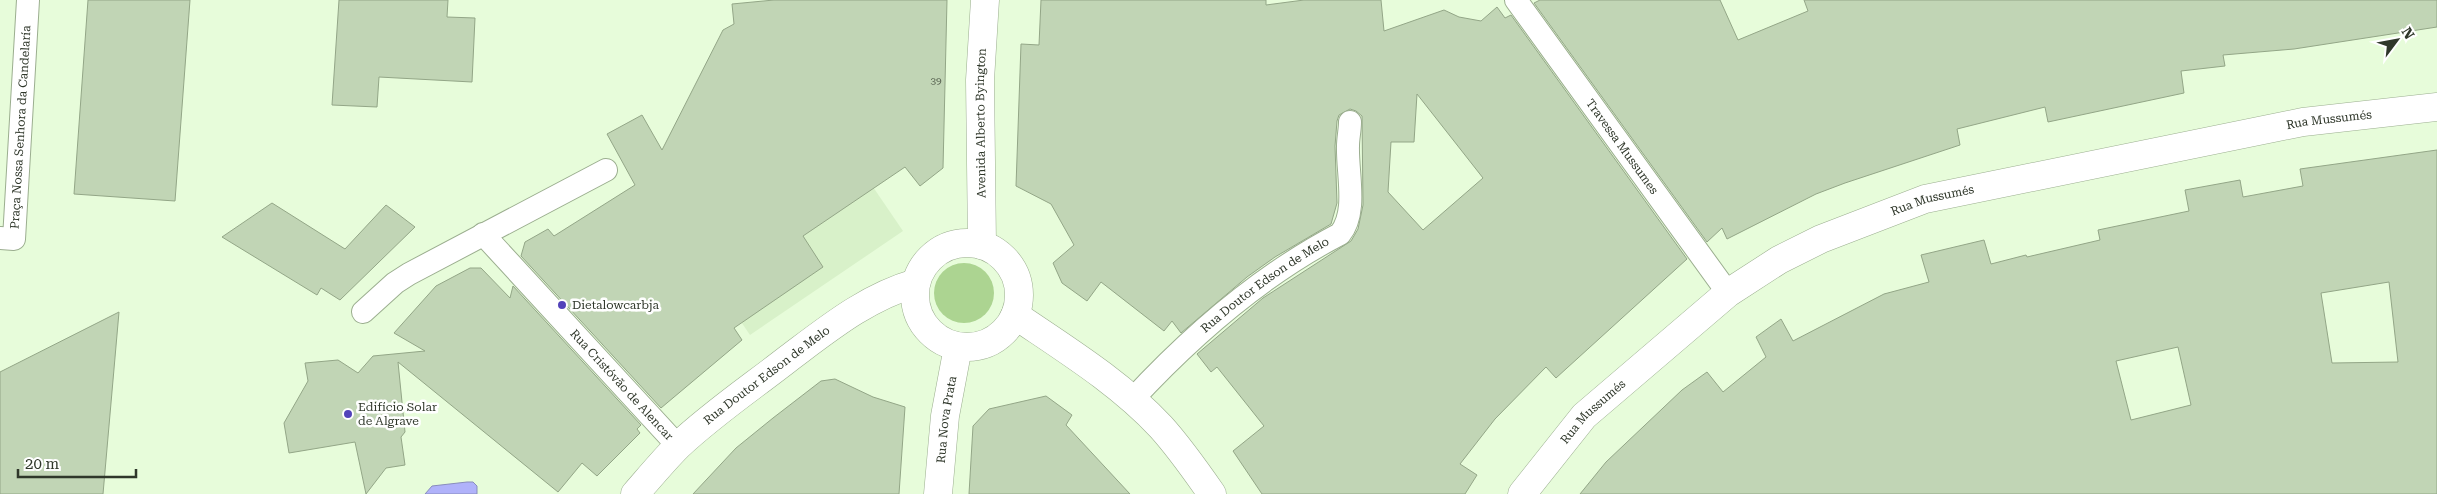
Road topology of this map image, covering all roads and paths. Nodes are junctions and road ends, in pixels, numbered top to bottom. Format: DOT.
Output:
graph roads {
  1 [pos="28,0"];
  2 [pos="984,0"];
  3 [pos="1516,0"];
  4 [pos="2437,107"];
  5 [pos="1350,122"];
  6 [pos="606,170"];
  7 [pos="483,234"];
  8 [pos="0,238"];
  9 [pos="982,245"];
  10 [pos="916,283"];
  11 [pos="1728,293"];
  12 [pos="363,312"];
  13 [pos="1015,315"];
  14 [pos="958,347"];
  15 [pos="1132,400"];
  16 [pos="678,446"];
  17 [pos="635,494"];
  18 [pos="938,494"];
  19 [pos="1212,494"];
  20 [pos="1522,494"];
  1 -- 8 [label="lane, Praça Nossa Senhora da Candelaría"];
  2 -- 9 [label="street, Avenida Alberto Byington"];
  3 -- 11 [label="lane, Travessa Mussumes"];
  4 -- 11 [label="street, Rua Mussumés"];
  5 -- 15 [label="lane, Rua Doutor Edson de Melo"];
  6 -- 7 [label="lane"];
  7 -- 12 [label="lane"];
  7 -- 16 [label="lane, Rua Cristóvão de Alencar"];
  9 -- 10 [label="street"];
  9 -- 13 [label="street"];
  10 -- 14 [label="street"];
  10 -- 16 [label="street, Rua Doutor Edson de Melo"];
  11 -- 20 [label="street, Rua Mussumés"];
  13 -- 14 [label="street"];
  13 -- 15 [label="street"];
  14 -- 18 [label="street, Rua Nova Prata"];
  15 -- 19 [label="street"];
  16 -- 17 [label="street, Rua Doutor Edson de Melo"];
}
